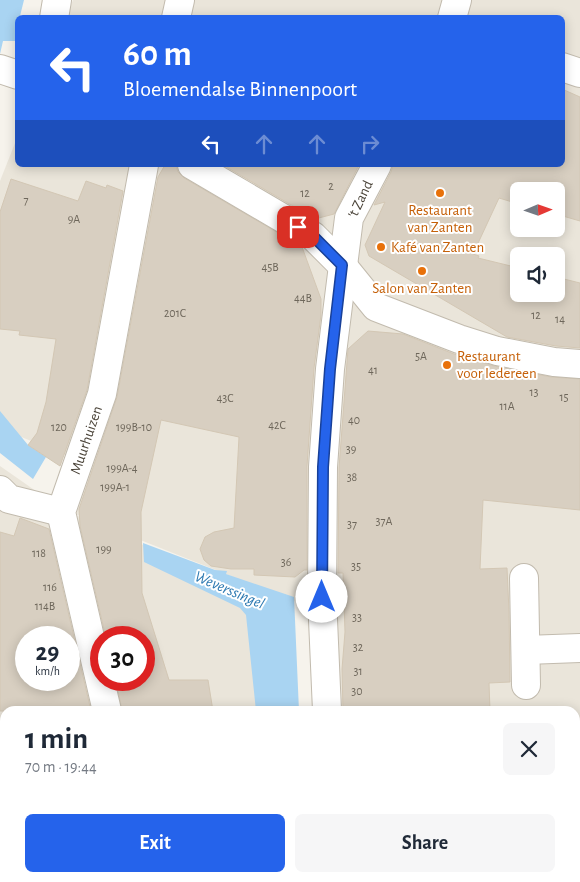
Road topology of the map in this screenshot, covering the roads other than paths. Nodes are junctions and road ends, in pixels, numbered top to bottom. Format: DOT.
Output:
graph roads {
  1 [pos="57,0"];
  2 [pos="180,0"];
  3 [pos="457,0"];
  4 [pos="54,15"];
  5 [pos="177,15"];
  6 [pos="453,15"];
  7 [pos="565,68"];
  8 [pos="0,69"];
  9 [pos="580,73"];
  10 [pos="15,75"];
  11 [pos="144,167"];
  12 [pos="195,167"];
  13 [pos="376,167"];
  14 [pos="342,265"];
  15 [pos="580,364"];
  16 [pos="3,499"];
  17 [pos="61,512"];
  18 [pos="524,578"];
  19 [pos="580,648"];
  20 [pos="526,650"];
  21 [pos="526,685"];
  22 [pos="106,706"];
  23 [pos="327,706"];
  1 -- 4 [label="street"];
  2 -- 5 [label="street"];
  3 -- 6 [label="street"];
  7 -- 9 [label="street"];
  8 -- 10 [label="street"];
  11 -- 17 [label="street, Muurhuizen"];
  12 -- 14 [label="street"];
  13 -- 14 [label="street, 't Zand"];
  14 -- 15 [label="street"];
  14 -- 23 [label="street"];
  16 -- 17 [label="street"];
  17 -- 22 [label="street"];
  18 -- 20 [label="street"];
  19 -- 20 [label="street"];
  20 -- 21 [label="street"];
}
